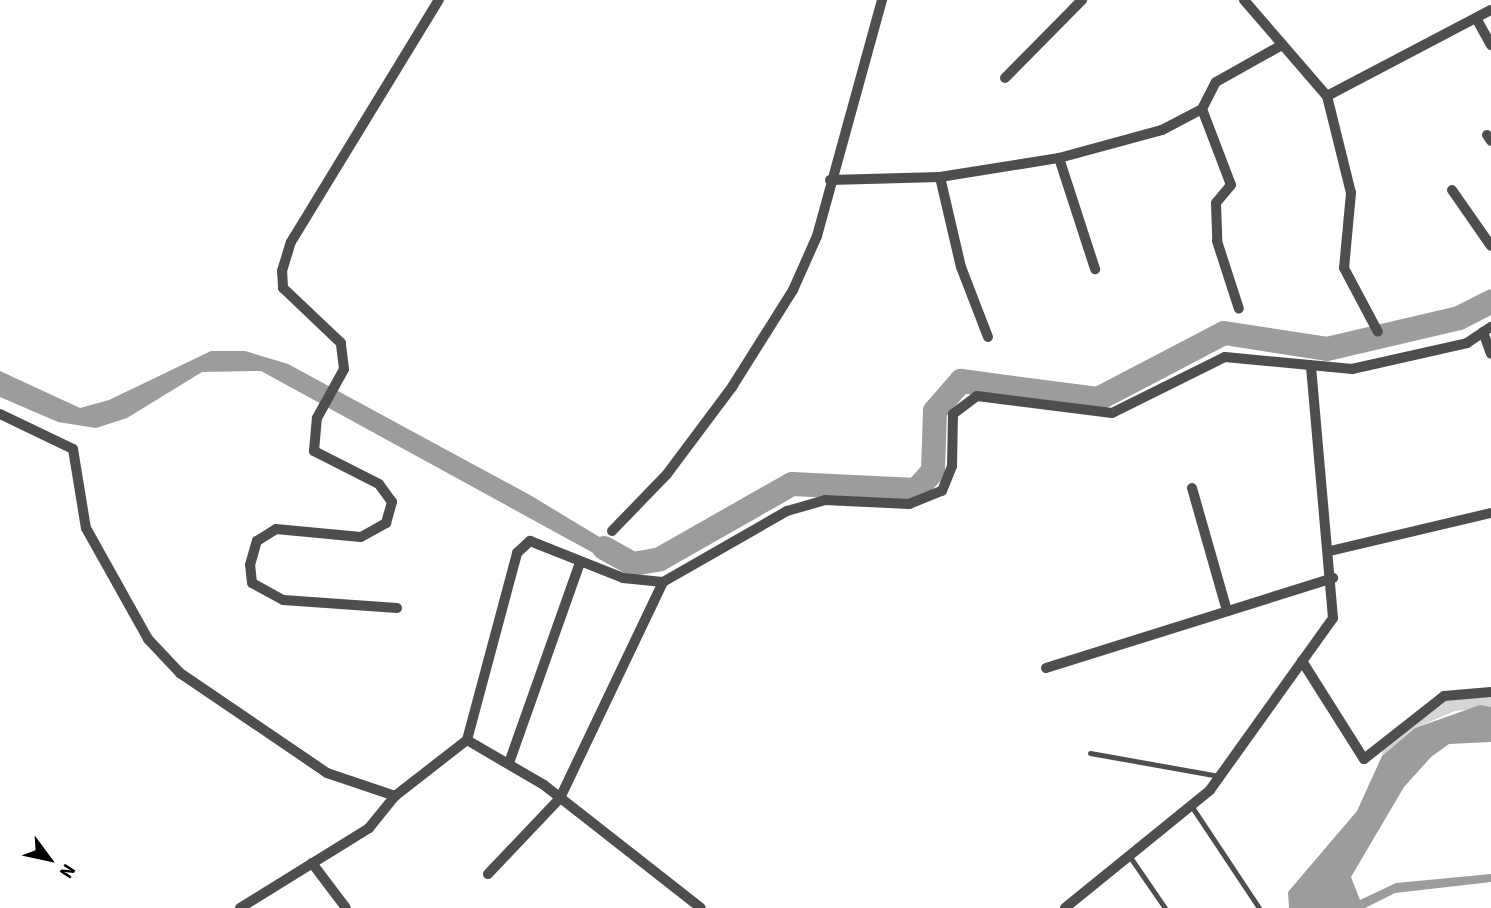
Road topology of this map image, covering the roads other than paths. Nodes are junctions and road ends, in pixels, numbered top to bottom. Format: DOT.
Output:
graph roads {
  1 [pos="439,0"];
  2 [pos="882,0"];
  3 [pos="1082,0"];
  4 [pos="1244,0"];
  5 [pos="1491,10"];
  6 [pos="1476,18"];
  7 [pos="1282,45"];
  8 [pos="1491,45"];
  9 [pos="1005,78"];
  10 [pos="1327,96"];
  11 [pos="1202,108"];
  12 [pos="1059,158"];
  13 [pos="940,177"];
  14 [pos="830,180"];
  15 [pos="1452,190"];
  16 [pos="1491,246"];
  17 [pos="1095,269"];
  18 [pos="1239,309"];
  19 [pos="1487,330"];
  20 [pos="1378,332"];
  21 [pos="988,337"];
  22 [pos="1491,354"];
  23 [pos="1311,368"];
  24 [pos="0,414"];
  25 [pos="1192,488"];
  26 [pos="1491,513"];
  27 [pos="612,531"];
  28 [pos="1330,551"];
  29 [pos="580,562"];
  30 [pos="1333,578"];
  31 [pos="663,582"];
  32 [pos="397,608"];
  33 [pos="1227,611"];
  34 [pos="1302,661"];
  35 [pos="1046,668"];
  36 [pos="1491,692"];
  37 [pos="467,740"];
  38 [pos="1090,752"];
  39 [pos="509,763"];
  40 [pos="1219,776"];
  41 [pos="395,796"];
  42 [pos="560,798"];
  43 [pos="1192,807"];
  44 [pos="1130,857"];
  45 [pos="312,863"];
  46 [pos="488,874"];
  47 [pos="240,908"];
  48 [pos="346,908"];
  49 [pos="701,908"];
  50 [pos="1065,908"];
  51 [pos="1165,908"];
  52 [pos="1259,908"];
  1 -- 32 [label="street"];
  2 -- 14 [label="street"];
  3 -- 9 [label="street"];
  4 -- 7 [label="street"];
  5 -- 6 [label="street"];
  6 -- 8 [label="street"];
  6 -- 10 [label="street"];
  7 -- 10 [label="street"];
  7 -- 11 [label="street"];
  10 -- 20 [label="street"];
  11 -- 12 [label="street"];
  11 -- 18 [label="street"];
  12 -- 13 [label="street"];
  12 -- 17 [label="street"];
  13 -- 14 [label="street"];
  13 -- 21 [label="street"];
  14 -- 27 [label="street"];
  15 -- 16 [label="street"];
  19 -- 22 [label="street"];
  19 -- 23 [label="street"];
  23 -- 28 [label="street"];
  23 -- 31 [label="street"];
  24 -- 41 [label="street"];
  25 -- 33 [label="street"];
  26 -- 28 [label="street"];
  28 -- 30 [label="street"];
  29 -- 31 [label="street"];
  29 -- 37 [label="street"];
  29 -- 39 [label="street"];
  30 -- 33 [label="street"];
  30 -- 34 [label="street"];
  31 -- 42 [label="street"];
  33 -- 35 [label="street"];
  34 -- 36 [label="street"];
  34 -- 40 [label="street"];
  37 -- 39 [label="street"];
  37 -- 41 [label="street"];
  38 -- 40 [label="lane"];
  39 -- 42 [label="street"];
  40 -- 43 [label="street"];
  41 -- 45 [label="street"];
  42 -- 46 [label="street"];
  42 -- 49 [label="street"];
  43 -- 44 [label="street"];
  43 -- 52 [label="lane"];
  44 -- 50 [label="street"];
  44 -- 51 [label="lane"];
  45 -- 47 [label="street"];
  45 -- 48 [label="street"];
}
